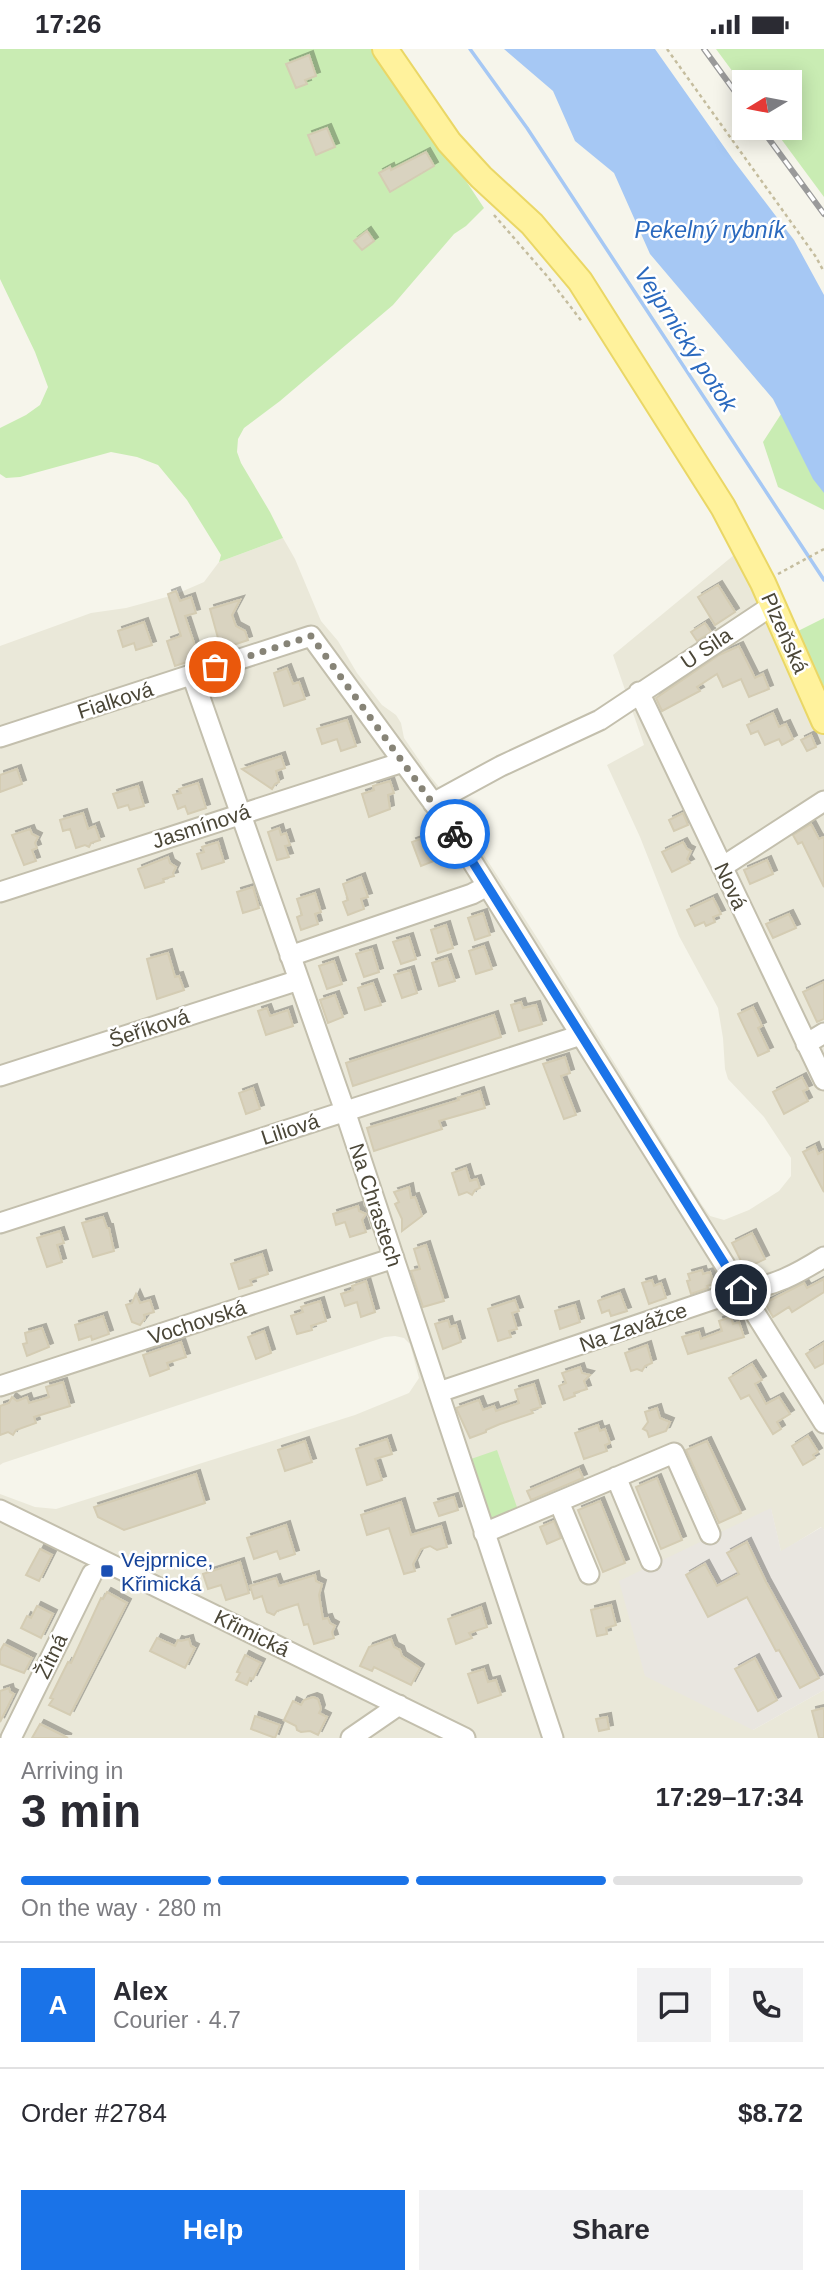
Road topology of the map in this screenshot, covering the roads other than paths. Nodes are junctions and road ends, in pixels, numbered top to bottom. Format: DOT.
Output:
graph roads {
  1 [pos="385,49"];
  2 [pos="768,594"];
  3 [pos="191,675"];
  4 [pos="639,692"];
  5 [pos="824,721"];
  6 [pos="0,737"];
  7 [pos="403,762"];
  8 [pos="824,801"];
  9 [pos="433,803"];
  10 [pos="240,814"];
  11 [pos="722,867"];
  12 [pos="487,886"];
  13 [pos="0,892"];
  14 [pos="290,956"];
  15 [pos="299,980"];
  16 [pos="824,1033"];
  17 [pos="581,1035"];
  18 [pos="806,1044"];
  19 [pos="0,1076"];
  20 [pos="824,1080"];
  21 [pos="345,1111"];
  22 [pos="0,1223"];
  23 [pos="394,1258"];
  24 [pos="824,1258"];
  25 [pos="741,1290"];
  26 [pos="0,1386"];
  27 [pos="439,1392"];
  28 [pos="824,1423"];
  29 [pos="616,1477"];
  30 [pos="559,1501"];
  31 [pos="0,1510"];
  32 [pos="484,1533"];
  33 [pos="710,1534"];
  34 [pos="651,1561"];
  35 [pos="92,1574"];
  36 [pos="589,1574"];
  37 [pos="399,1705"];
  38 [pos="10,1738"];
  39 [pos="351,1738"];
  40 [pos="466,1738"];
  41 [pos="553,1738"];
  1 -- 2 [label="main road, Plzeňská"];
  2 -- 4 [label="street, U Sila"];
  2 -- 5 [label="main road, Plzeňská"];
  3 -- 6 [label="street, Fialková"];
  3 -- 7 [label="street, Fialková"];
  3 -- 10 [label="street, Na Chrastech"];
  4 -- 9 [label="street, U Sila"];
  4 -- 11 [label="street, Nová"];
  7 -- 9 [label="street"];
  7 -- 10 [label="street, Jasmínová"];
  8 -- 11 [label="street"];
  9 -- 12 [label="street"];
  10 -- 13 [label="street, Jasmínová"];
  10 -- 14 [label="street, Na Chrastech"];
  11 -- 18 [label="street, Nová"];
  12 -- 14 [label="street"];
  12 -- 17 [label="street"];
  14 -- 15 [label="street, Na Chrastech"];
  15 -- 19 [label="street, Šeříková"];
  15 -- 21 [label="street, Na Chrastech"];
  16 -- 18 [label="street"];
  17 -- 21 [label="street, Liliová"];
  17 -- 25 [label="street"];
  18 -- 20 [label="street, Nová"];
  21 -- 22 [label="street, Liliová"];
  21 -- 23 [label="street, Na Chrastech"];
  23 -- 26 [label="street, Vochovská"];
  23 -- 27 [label="street, Na Chrastech"];
  24 -- 25 [label="street, Na Zavážce"];
  25 -- 27 [label="street, Na Zavážce"];
  25 -- 28 [label="street"];
  27 -- 32 [label="street, Na Chrastech"];
  29 -- 30 [label="street"];
  29 -- 33 [label="street"];
  29 -- 34 [label="street"];
  30 -- 32 [label="street"];
  30 -- 36 [label="street"];
  31 -- 37 [label="street, Křimická"];
  32 -- 41 [label="street, Na Chrastech"];
  35 -- 38 [label="street, Žitná"];
  37 -- 39 [label="street"];
  37 -- 40 [label="street, Křimická"];
}
